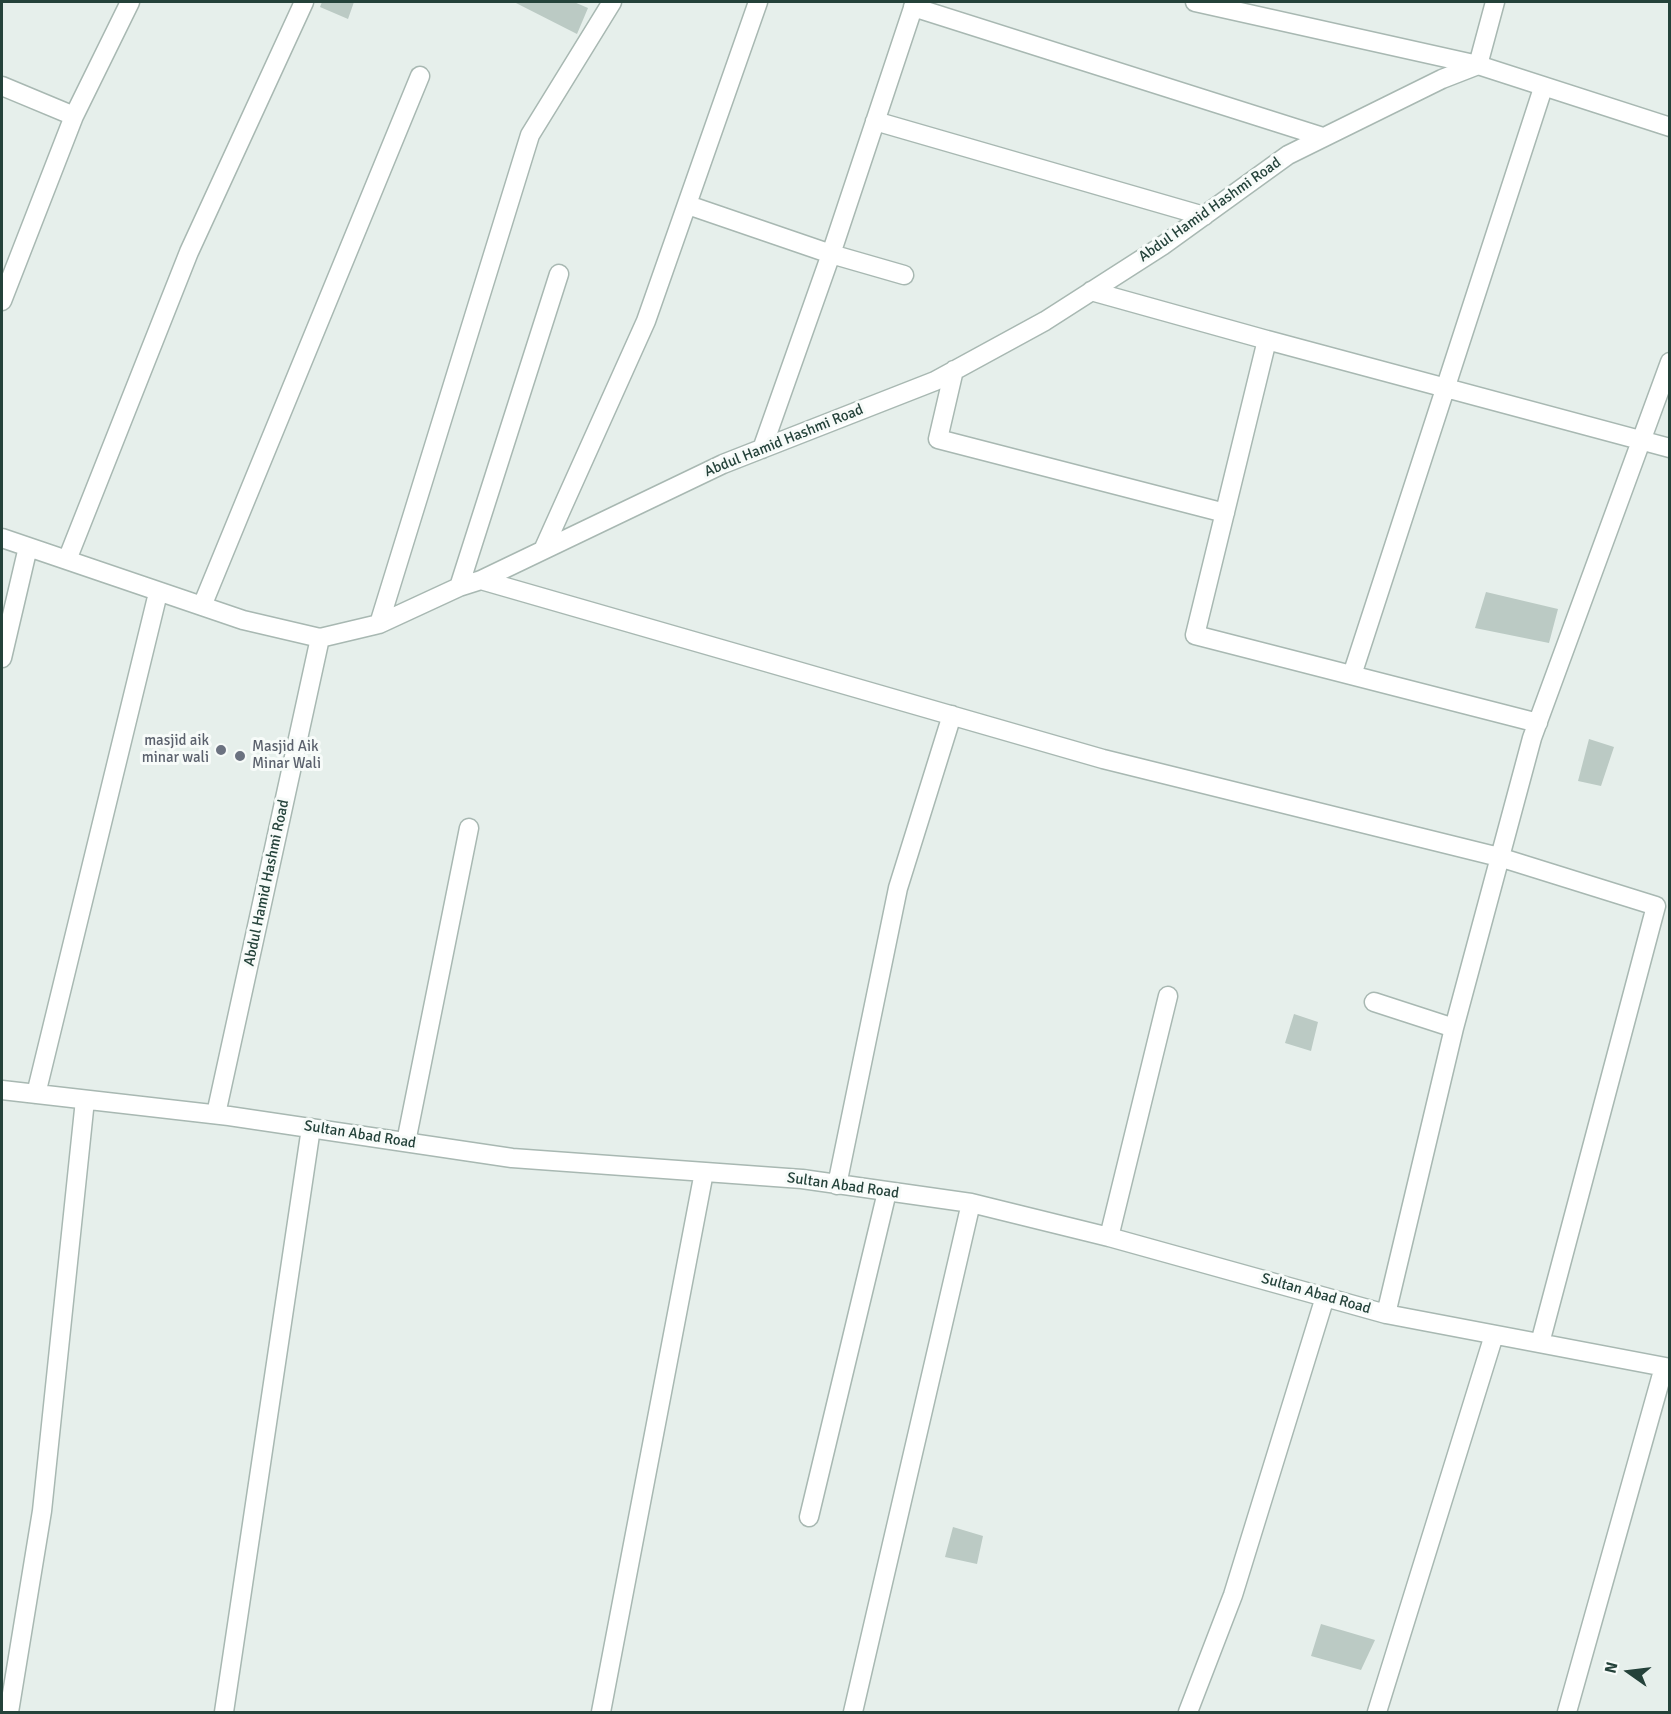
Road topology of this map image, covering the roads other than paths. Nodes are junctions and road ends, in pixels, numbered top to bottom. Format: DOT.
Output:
graph roads {
  1 [pos="130,2"];
  2 [pos="304,2"];
  3 [pos="612,2"];
  4 [pos="758,2"];
  5 [pos="1195,2"];
  6 [pos="1495,2"];
  7 [pos="914,4"];
  8 [pos="1478,65"];
  9 [pos="420,76"];
  10 [pos="2,86"];
  11 [pos="1543,88"];
  12 [pos="74,116"];
  13 [pos="875,121"];
  14 [pos="1670,127"];
  15 [pos="1323,138"];
  16 [pos="688,206"];
  17 [pos="1204,216"];
  18 [pos="831,254"];
  19 [pos="559,274"];
  20 [pos="904,275"];
  21 [pos="1091,291"];
  22 [pos="2,301"];
  23 [pos="1267,340"];
  24 [pos="1670,362"];
  25 [pos="954,370"];
  26 [pos="1444,389"];
  27 [pos="1640,440"];
  28 [pos="1670,448"];
  29 [pos="762,449"];
  30 [pos="1225,513"];
  31 [pos="2,538"];
  32 [pos="28,547"];
  33 [pos="544,548"];
  34 [pos="67,560"];
  35 [pos="481,580"];
  36 [pos="459,587"];
  37 [pos="159,593"];
  38 [pos="202,606"];
  39 [pos="379,624"];
  40 [pos="320,638"];
  41 [pos="2,658"];
  42 [pos="1352,675"];
  43 [pos="952,715"];
  44 [pos="1538,723"];
  45 [pos="469,828"];
  46 [pos="1499,857"];
  47 [pos="1168,996"];
  48 [pos="1374,1002"];
  49 [pos="1454,1028"];
  50 [pos="2,1090"];
  51 [pos="36,1094"];
  52 [pos="85,1100"];
  53 [pos="216,1114"];
  54 [pos="311,1128"];
  55 [pos="406,1142"];
  56 [pos="704,1172"];
  57 [pos="837,1185"];
  58 [pos="887,1192"];
  59 [pos="971,1203"];
  60 [pos="1109,1237"];
  61 [pos="1325,1297"];
  62 [pos="1386,1314"];
  63 [pos="1494,1335"];
  64 [pos="1540,1343"];
  65 [pos="1667,1368"];
  66 [pos="809,1517"];
  67 [pos="9,1713"];
  68 [pos="224,1713"];
  69 [pos="601,1713"];
  70 [pos="853,1713"];
  71 [pos="1188,1713"];
  72 [pos="1377,1713"];
  73 [pos="1567,1713"];
  1 -- 12 [label="street"];
  2 -- 34 [label="street"];
  3 -- 39 [label="street"];
  4 -- 16 [label="street"];
  5 -- 8 [label="street"];
  6 -- 8 [label="street"];
  7 -- 13 [label="street"];
  7 -- 15 [label="street"];
  8 -- 11 [label="street"];
  8 -- 15 [label="street, Abdul Hamid Hashmi Road"];
  9 -- 38 [label="street"];
  10 -- 12 [label="street"];
  11 -- 14 [label="street"];
  11 -- 26 [label="street"];
  12 -- 22 [label="street"];
  13 -- 17 [label="street"];
  13 -- 18 [label="street"];
  15 -- 17 [label="street, Abdul Hamid Hashmi Road"];
  16 -- 18 [label="street"];
  16 -- 33 [label="street"];
  17 -- 21 [label="street, Abdul Hamid Hashmi Road"];
  18 -- 20 [label="street"];
  18 -- 29 [label="street"];
  19 -- 36 [label="street"];
  21 -- 23 [label="street"];
  21 -- 25 [label="street, Abdul Hamid Hashmi Road"];
  23 -- 26 [label="street"];
  23 -- 30 [label="street"];
  24 -- 27 [label="street"];
  25 -- 29 [label="street, Abdul Hamid Hashmi Road"];
  25 -- 30 [label="street"];
  26 -- 27 [label="street"];
  26 -- 42 [label="street"];
  27 -- 28 [label="street"];
  27 -- 44 [label="street"];
  29 -- 33 [label="street, Abdul Hamid Hashmi Road"];
  30 -- 42 [label="street"];
  31 -- 32 [label="street"];
  32 -- 34 [label="street"];
  32 -- 41 [label="street"];
  33 -- 35 [label="street, Abdul Hamid Hashmi Road"];
  34 -- 37 [label="street"];
  35 -- 36 [label="street, Abdul Hamid Hashmi Road"];
  35 -- 43 [label="street"];
  36 -- 39 [label="street, Abdul Hamid Hashmi Road"];
  37 -- 38 [label="street"];
  37 -- 51 [label="street"];
  38 -- 40 [label="street"];
  39 -- 40 [label="street, Abdul Hamid Hashmi Road"];
  40 -- 53 [label="street, Abdul Hamid Hashmi Road"];
  42 -- 44 [label="street"];
  43 -- 46 [label="street"];
  43 -- 57 [label="street"];
  44 -- 46 [label="street"];
  45 -- 55 [label="street"];
  46 -- 49 [label="street"];
  46 -- 64 [label="street"];
  47 -- 60 [label="street"];
  48 -- 49 [label="street"];
  49 -- 62 [label="street"];
  50 -- 51 [label="street, Sultan Abad Road"];
  51 -- 52 [label="street, Sultan Abad Road"];
  52 -- 53 [label="street, Sultan Abad Road"];
  52 -- 67 [label="street"];
  53 -- 54 [label="street, Sultan Abad Road"];
  54 -- 55 [label="street, Sultan Abad Road"];
  54 -- 68 [label="street"];
  55 -- 56 [label="street, Sultan Abad Road"];
  56 -- 57 [label="street, Sultan Abad Road"];
  56 -- 69 [label="street"];
  57 -- 58 [label="street, Sultan Abad Road"];
  58 -- 59 [label="street, Sultan Abad Road"];
  58 -- 66 [label="street"];
  59 -- 60 [label="street, Sultan Abad Road"];
  59 -- 70 [label="street"];
  60 -- 61 [label="street, Sultan Abad Road"];
  61 -- 62 [label="street, Sultan Abad Road"];
  61 -- 71 [label="street"];
  62 -- 63 [label="street, Sultan Abad Road"];
  63 -- 64 [label="street, Sultan Abad Road"];
  63 -- 72 [label="street"];
  64 -- 65 [label="street, Sultan Abad Road"];
  65 -- 73 [label="street"];
}
